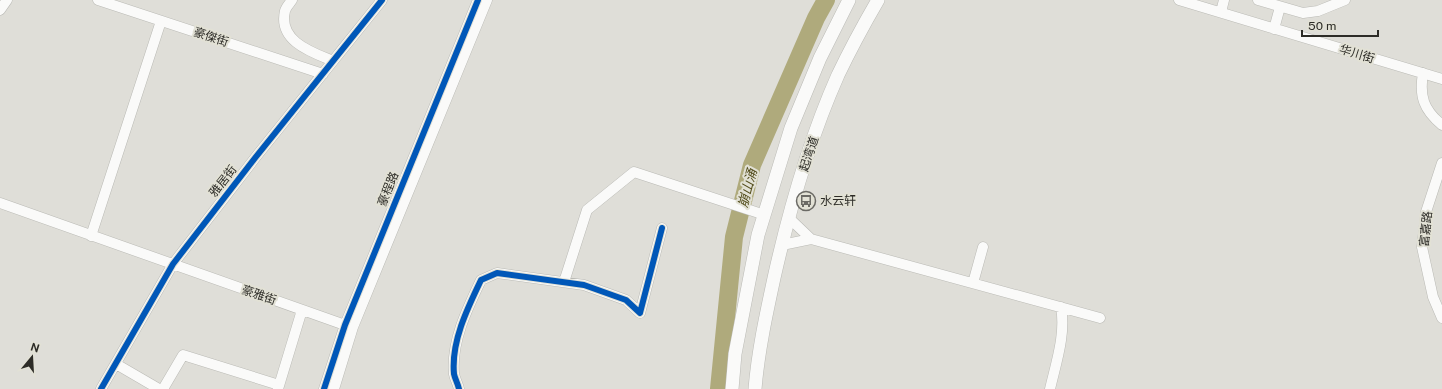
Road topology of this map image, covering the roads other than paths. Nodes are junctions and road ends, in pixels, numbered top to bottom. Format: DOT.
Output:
graph roads {
  1 [pos="7,0"];
  2 [pos="98,0"];
  3 [pos="292,0"];
  4 [pos="382,0"];
  5 [pos="478,0"];
  6 [pos="487,0"];
  7 [pos="849,0"];
  8 [pos="878,0"];
  9 [pos="1179,0"];
  10 [pos="1224,0"];
  11 [pos="1258,0"];
  12 [pos="1345,0"];
  13 [pos="1280,7"];
  14 [pos="0,10"];
  15 [pos="1221,12"];
  16 [pos="161,21"];
  17 [pos="1274,29"];
  18 [pos="333,62"];
  19 [pos="323,74"];
  20 [pos="1423,74"];
  21 [pos="1442,79"];
  22 [pos="1442,125"];
  23 [pos="1442,163"];
  24 [pos="0,203"];
  25 [pos="765,215"];
  26 [pos="789,218"];
  27 [pos="662,228"];
  28 [pos="91,236"];
  29 [pos="811,239"];
  30 [pos="782,246"];
  31 [pos="983,247"];
  32 [pos="173,264"];
  33 [pos="564,282"];
  34 [pos="973,283"];
  35 [pos="1061,307"];
  36 [pos="302,310"];
  37 [pos="1100,318"];
  38 [pos="1442,318"];
  39 [pos="345,325"];
  40 [pos="116,364"];
  41 [pos="279,387"];
  42 [pos="101,389"];
  43 [pos="159,389"];
  44 [pos="163,389"];
  45 [pos="324,389"];
  46 [pos="334,389"];
  47 [pos="459,389"];
  48 [pos="732,389"];
  49 [pos="755,389"];
  50 [pos="1050,389"];
  1 -- 14 [label="street"];
  2 -- 16 [label="street, 豪傑街"];
  3 -- 18 [label="street"];
  4 -- 18 [label="street, 雅居街"];
  5 -- 39 [label="street, 豪程路"];
  6 -- 46 [label="street, 豪程路"];
  7 -- 25 [label="main road, 起湾道"];
  8 -- 26 [label="main road, 起湾道"];
  9 -- 15 [label="street, 华川街"];
  10 -- 15 [label="street"];
  11 -- 13 [label="street"];
  12 -- 13 [label="street"];
  13 -- 17 [label="street"];
  15 -- 17 [label="street, 华川街"];
  16 -- 19 [label="street, 豪傑街"];
  16 -- 28 [label="street"];
  17 -- 20 [label="street, 华川街"];
  18 -- 19 [label="street, 雅居街"];
  19 -- 32 [label="street, 雅居街"];
  20 -- 21 [label="street, 华川街"];
  20 -- 22 [label="street"];
  23 -- 38 [label="street, 富嘉路"];
  24 -- 28 [label="street"];
  25 -- 33 [label="street"];
  25 -- 48 [label="main road, 起湾道"];
  26 -- 29 [label="street"];
  26 -- 30 [label="main road, 起湾道"];
  27 -- 33 [label="street"];
  28 -- 32 [label="street"];
  29 -- 30 [label="street"];
  29 -- 34 [label="street"];
  30 -- 49 [label="main road, 起湾道"];
  31 -- 34 [label="street"];
  32 -- 36 [label="street, 豪雅街"];
  32 -- 40 [label="street, 雅居街"];
  33 -- 47 [label="street"];
  34 -- 35 [label="street"];
  35 -- 37 [label="street"];
  35 -- 50 [label="street"];
  36 -- 39 [label="street, 豪雅街"];
  36 -- 41 [label="street"];
  39 -- 45 [label="street, 豪程路"];
  40 -- 42 [label="street, 雅居街"];
  40 -- 43 [label="street"];
  41 -- 44 [label="street"];
}
